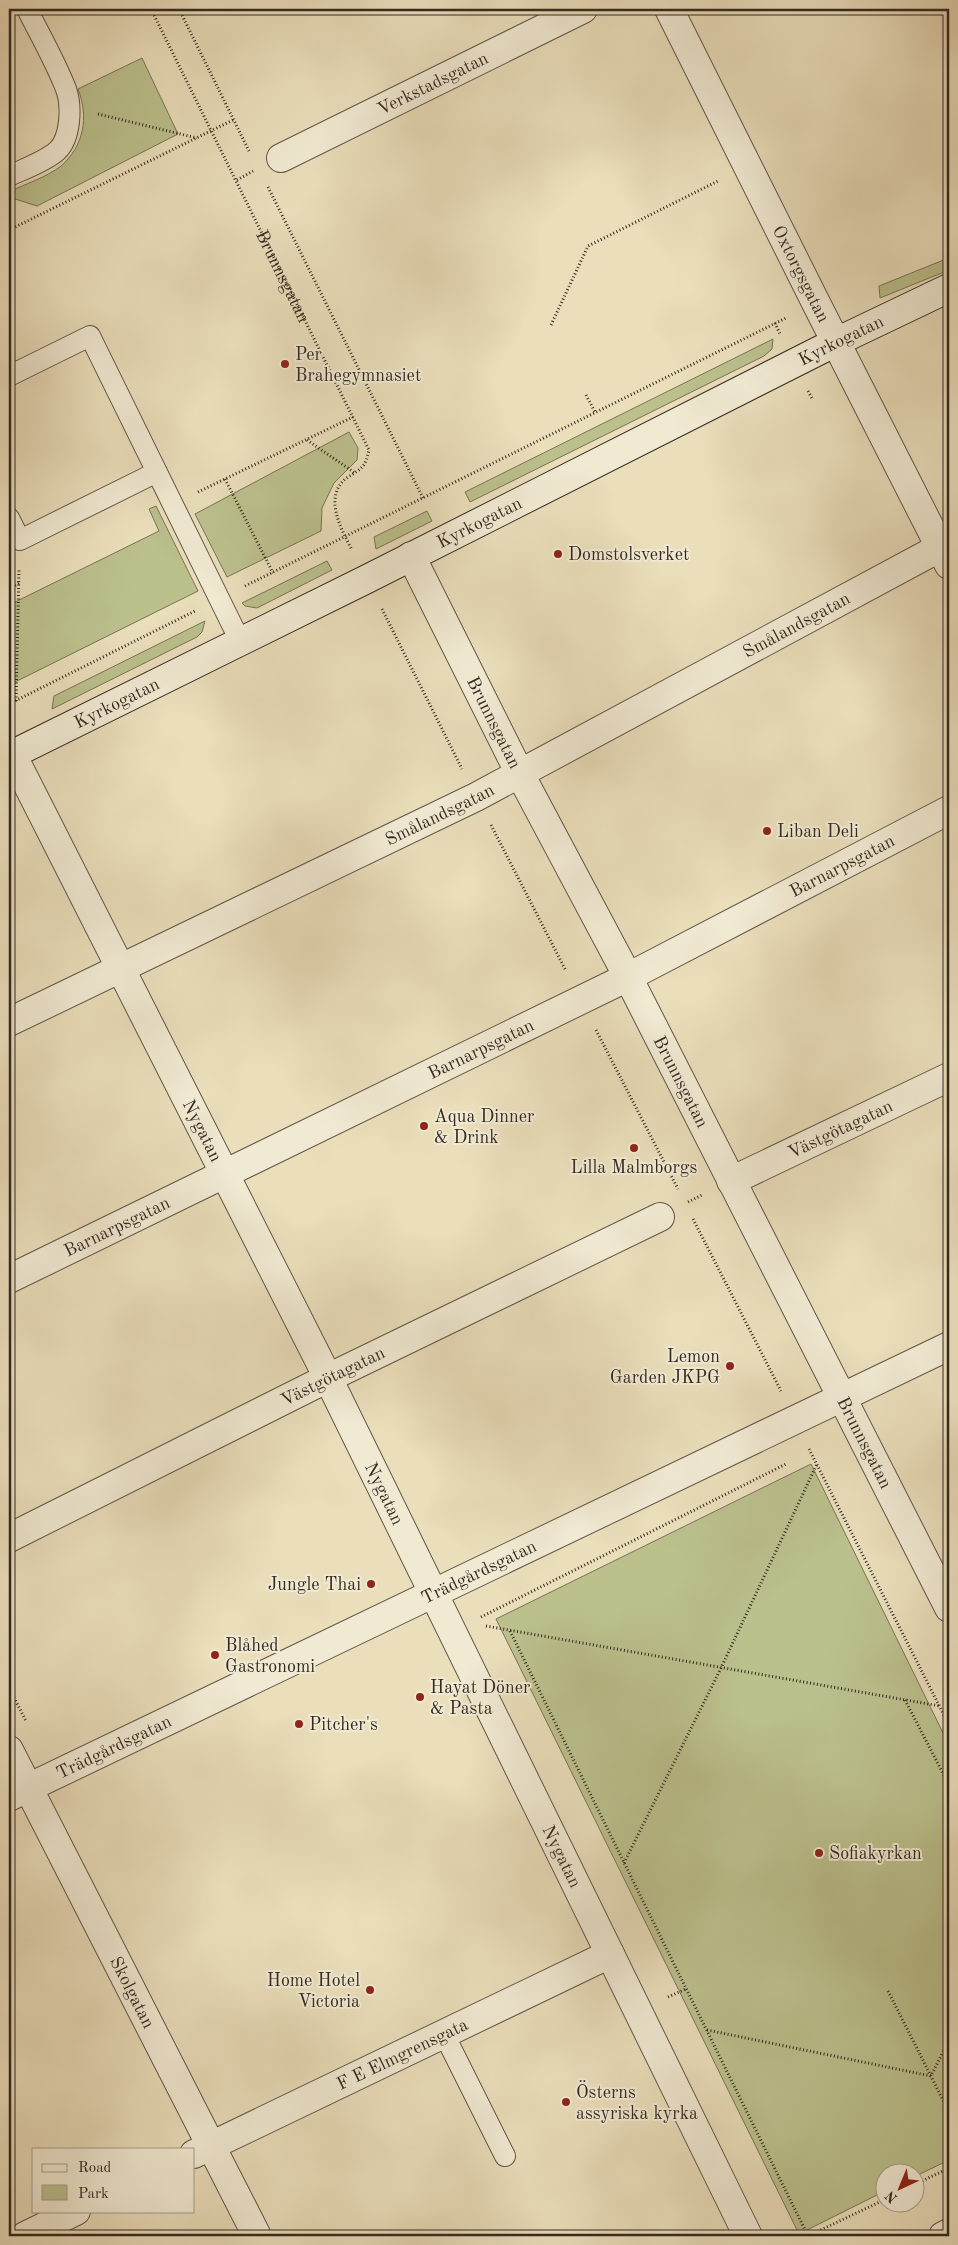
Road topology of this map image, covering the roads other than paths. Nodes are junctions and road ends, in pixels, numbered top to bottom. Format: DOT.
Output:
graph roads {
  1 [pos="27,9"];
  2 [pos="583,9"];
  3 [pos="669,9"];
  4 [pos="281,158"];
  5 [pos="9,176"];
  6 [pos="949,288"];
  7 [pos="836,342"];
  8 [pos="9,376"];
  9 [pos="157,472"];
  10 [pos="9,518"];
  11 [pos="411,556"];
  12 [pos="945,556"];
  13 [pos="240,642"];
  14 [pos="10,755"];
  15 [pos="519,772"];
  16 [pos="949,810"];
  17 [pos="120,967"];
  18 [pos="628,977"];
  19 [pos="9,1022"];
  20 [pos="949,1077"];
  21 [pos="225,1172"];
  22 [pos="730,1181"];
  23 [pos="660,1217"];
  24 [pos="9,1279"];
  25 [pos="949,1346"];
  26 [pos="328,1378"];
  27 [pos="840,1398"];
  28 [pos="9,1538"];
  29 [pos="434,1594"];
  30 [pos="949,1608"];
  31 [pos="9,1750"];
  32 [pos="18,1792"];
  33 [pos="610,1954"];
  34 [pos="444,2034"];
  35 [pos="203,2149"];
  36 [pos="505,2156"];
  37 [pos="74,2212"];
  38 [pos="949,2233"];
  39 [pos="25,2236"];
  40 [pos="257,2236"];
  41 [pos="748,2236"];
  42 [pos="944,2236"];
  1 -- 5 [label="lane"];
  2 -- 4 [label="street, Verkstadsgatan"];
  3 -- 7 [label="street, Oxtorgsgatan"];
  6 -- 7 [label="street, Kyrkogatan"];
  7 -- 11 [label="street, Kyrkogatan"];
  7 -- 12 [label="street, Oxtorgsgatan"];
  8 -- 9 [label="lane"];
  9 -- 10 [label="lane"];
  9 -- 13 [label="lane"];
  11 -- 13 [label="street, Kyrkogatan"];
  11 -- 15 [label="street, Brunnsgatan"];
  12 -- 15 [label="street, Smålandsgatan"];
  13 -- 14 [label="street, Kyrkogatan"];
  14 -- 17 [label="street, Nygatan"];
  15 -- 17 [label="street, Smålandsgatan"];
  15 -- 18 [label="street, Brunnsgatan"];
  16 -- 18 [label="street, Barnarpsgatan"];
  17 -- 19 [label="street, Smålandsgatan"];
  17 -- 21 [label="street, Nygatan"];
  18 -- 21 [label="street, Barnarpsgatan"];
  18 -- 22 [label="street, Brunnsgatan"];
  20 -- 22 [label="street, Västgötagatan"];
  21 -- 24 [label="street, Barnarpsgatan"];
  21 -- 26 [label="street, Nygatan"];
  22 -- 27 [label="street, Brunnsgatan"];
  23 -- 26 [label="street, Västgötagatan"];
  25 -- 27 [label="street, Trädgårdsgatan"];
  26 -- 28 [label="street, Västgötagatan"];
  26 -- 29 [label="street, Nygatan"];
  27 -- 29 [label="street, Trädgårdsgatan"];
  27 -- 30 [label="street, Brunnsgatan"];
  29 -- 32 [label="street, Trädgårdsgatan"];
  29 -- 33 [label="street, Nygatan"];
  31 -- 32 [label="street, Skolgatan"];
  32 -- 35 [label="street, Skolgatan"];
  33 -- 34 [label="street, F E Elmgrensgata"];
  33 -- 41 [label="street, Nygatan"];
  34 -- 35 [label="street, F E Elmgrensgata"];
  34 -- 36 [label="lane"];
  35 -- 40 [label="street, Skolgatan"];
  37 -- 39 [label="street"];
  38 -- 42 [label="street"];
}
